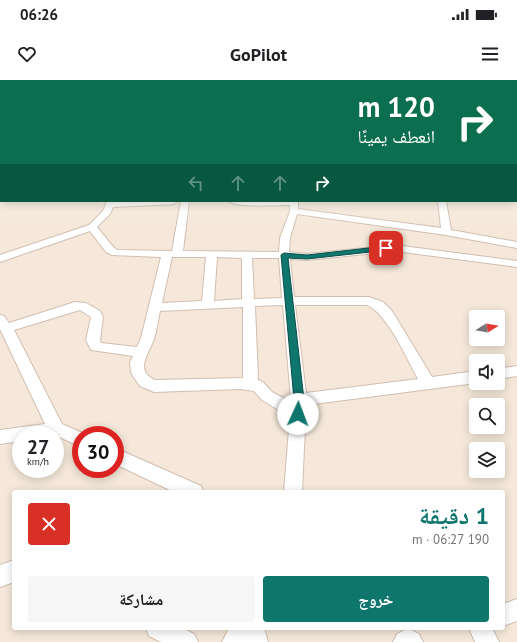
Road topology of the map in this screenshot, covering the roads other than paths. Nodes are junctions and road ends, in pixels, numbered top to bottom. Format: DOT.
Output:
graph roads {
  1 [pos="111,202"];
  2 [pos="185,202"];
  3 [pos="244,202"];
  4 [pos="442,202"];
  5 [pos="294,205"];
  6 [pos="92,227"];
  7 [pos="446,232"];
  8 [pos="396,236"];
  9 [pos="517,245"];
  10 [pos="172,254"];
  11 [pos="212,254"];
  12 [pos="247,255"];
  13 [pos="284,255"];
  14 [pos="0,259"];
  15 [pos="517,264"];
  16 [pos="289,301"];
  17 [pos="249,303"];
  18 [pos="208,304"];
  19 [pos="155,307"];
  20 [pos="3,323"];
  21 [pos="140,352"];
  22 [pos="517,371"];
  23 [pos="505,373"];
  24 [pos="469,377"];
  25 [pos="428,383"];
  26 [pos="251,385"];
  27 [pos="298,407"];
  28 [pos="54,426"];
  29 [pos="12,435"];
  30 [pos="0,437"];
  31 [pos="124,460"];
  32 [pos="190,490"];
  33 [pos="293,490"];
  34 [pos="12,572"];
  35 [pos="0,576"];
  36 [pos="517,610"];
  37 [pos="505,614"];
  38 [pos="161,630"];
  39 [pos="240,630"];
  40 [pos="253,630"];
  41 [pos="481,630"];
  42 [pos="186,642"];
  43 [pos="234,642"];
  44 [pos="256,642"];
  45 [pos="405,642"];
  46 [pos="411,642"];
  47 [pos="487,642"];
  1 -- 6 [label="street"];
  2 -- 10 [label="street"];
  3 -- 5 [label="street"];
  4 -- 7 [label="street"];
  5 -- 8 [label="street"];
  5 -- 13 [label="street"];
  6 -- 10 [label="street"];
  6 -- 14 [label="street"];
  7 -- 8 [label="street"];
  7 -- 9 [label="street"];
  8 -- 13 [label="street"];
  8 -- 15 [label="street"];
  10 -- 11 [label="street"];
  10 -- 19 [label="street"];
  11 -- 12 [label="street"];
  11 -- 18 [label="street"];
  12 -- 13 [label="street"];
  12 -- 17 [label="street"];
  13 -- 16 [label="street"];
  16 -- 17 [label="street"];
  16 -- 25 [label="street"];
  16 -- 27 [label="street"];
  17 -- 18 [label="street"];
  17 -- 26 [label="street"];
  18 -- 19 [label="street"];
  19 -- 21 [label="street"];
  20 -- 21 [label="street"];
  20 -- 28 [label="street"];
  21 -- 26 [label="street"];
  22 -- 23 [label="street"];
  24 -- 25 [label="street"];
  25 -- 27 [label="street"];
  26 -- 27 [label="street"];
  27 -- 33 [label="street"];
  29 -- 30 [label="street"];
  31 -- 32 [label="street"];
  34 -- 35 [label="street"];
  36 -- 37 [label="street"];
  38 -- 42 [label="street"];
  39 -- 43 [label="street"];
  40 -- 44 [label="street"];
  41 -- 47 [label="street"];
  45 -- 46 [label="street"];
}
